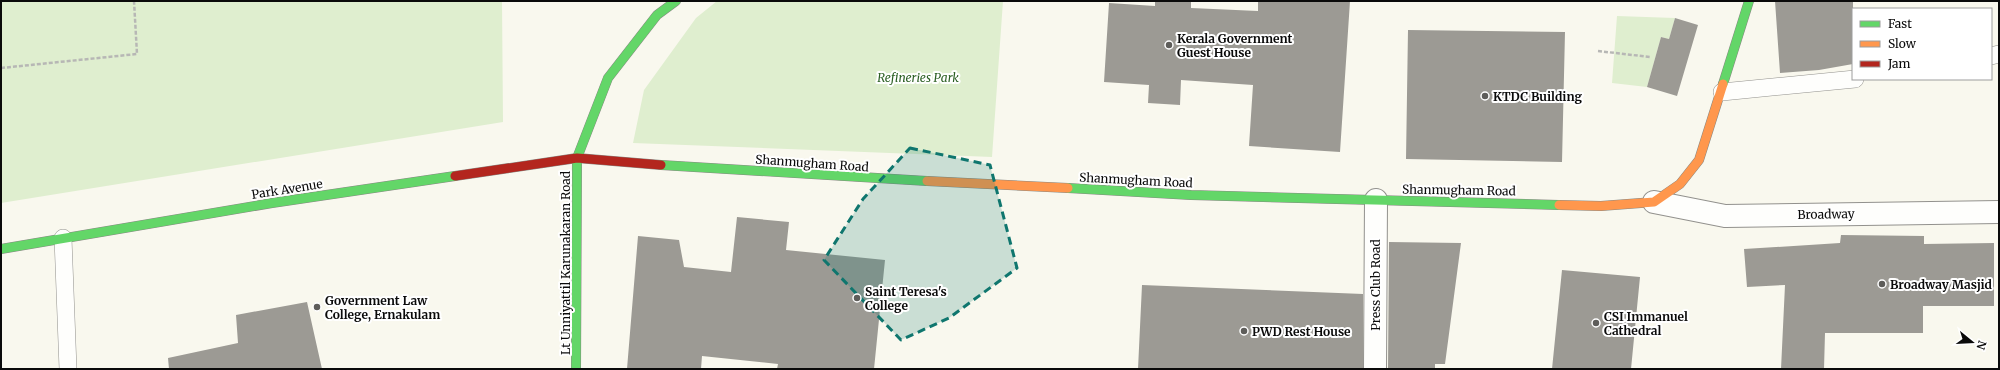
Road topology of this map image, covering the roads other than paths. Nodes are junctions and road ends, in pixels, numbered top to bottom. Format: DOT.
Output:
graph roads {
  1 [pos="676,1"];
  2 [pos="1749,1"];
  3 [pos="1852,79"];
  4 [pos="1722,92"];
  5 [pos="577,158"];
  6 [pos="1376,200"];
  7 [pos="1654,202"];
  8 [pos="1999,212"];
  9 [pos="63,238"];
  10 [pos="1,249"];
  11 [pos="68,369"];
  12 [pos="576,369"];
  13 [pos="1375,369"];
  1 -- 5 [label="main road"];
  2 -- 4 [label="main road"];
  3 -- 4 [label="lane"];
  4 -- 7 [label="main road"];
  5 -- 6 [label="main road, Shanmugham Road"];
  5 -- 9 [label="main road, Park Avenue"];
  5 -- 12 [label="main road, Lt Unniyattil Karunakaran Road"];
  6 -- 7 [label="main road, Shanmugham Road"];
  6 -- 13 [label="street, Press Club Road"];
  7 -- 8 [label="street, Broadway"];
  9 -- 10 [label="main road, Park Avenue"];
  9 -- 11 [label="lane"];
}
